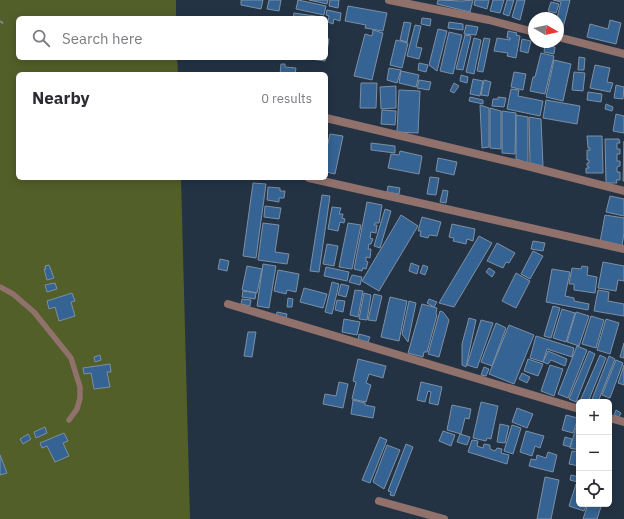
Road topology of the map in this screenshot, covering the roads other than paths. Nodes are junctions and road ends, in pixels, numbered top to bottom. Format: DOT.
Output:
graph roads {
  1 [pos="389,0"];
  2 [pos="528,30"];
  3 [pos="564,39"];
  4 [pos="624,54"];
  5 [pos="328,118"];
  6 [pos="318,180"];
  7 [pos="624,191"];
  8 [pos="624,249"];
  9 [pos="0,287"];
  10 [pos="228,304"];
  11 [pos="576,408"];
  12 [pos="612,419"];
  13 [pos="69,420"];
  14 [pos="624,422"];
  15 [pos="379,501"];
  16 [pos="444,519"];
  1 -- 2 [label="street"];
  3 -- 4 [label="street"];
  5 -- 7 [label="street"];
  6 -- 8 [label="street"];
  9 -- 13 [label="lane"];
  10 -- 11 [label="street"];
  12 -- 14 [label="street"];
  15 -- 16 [label="street"];
}
